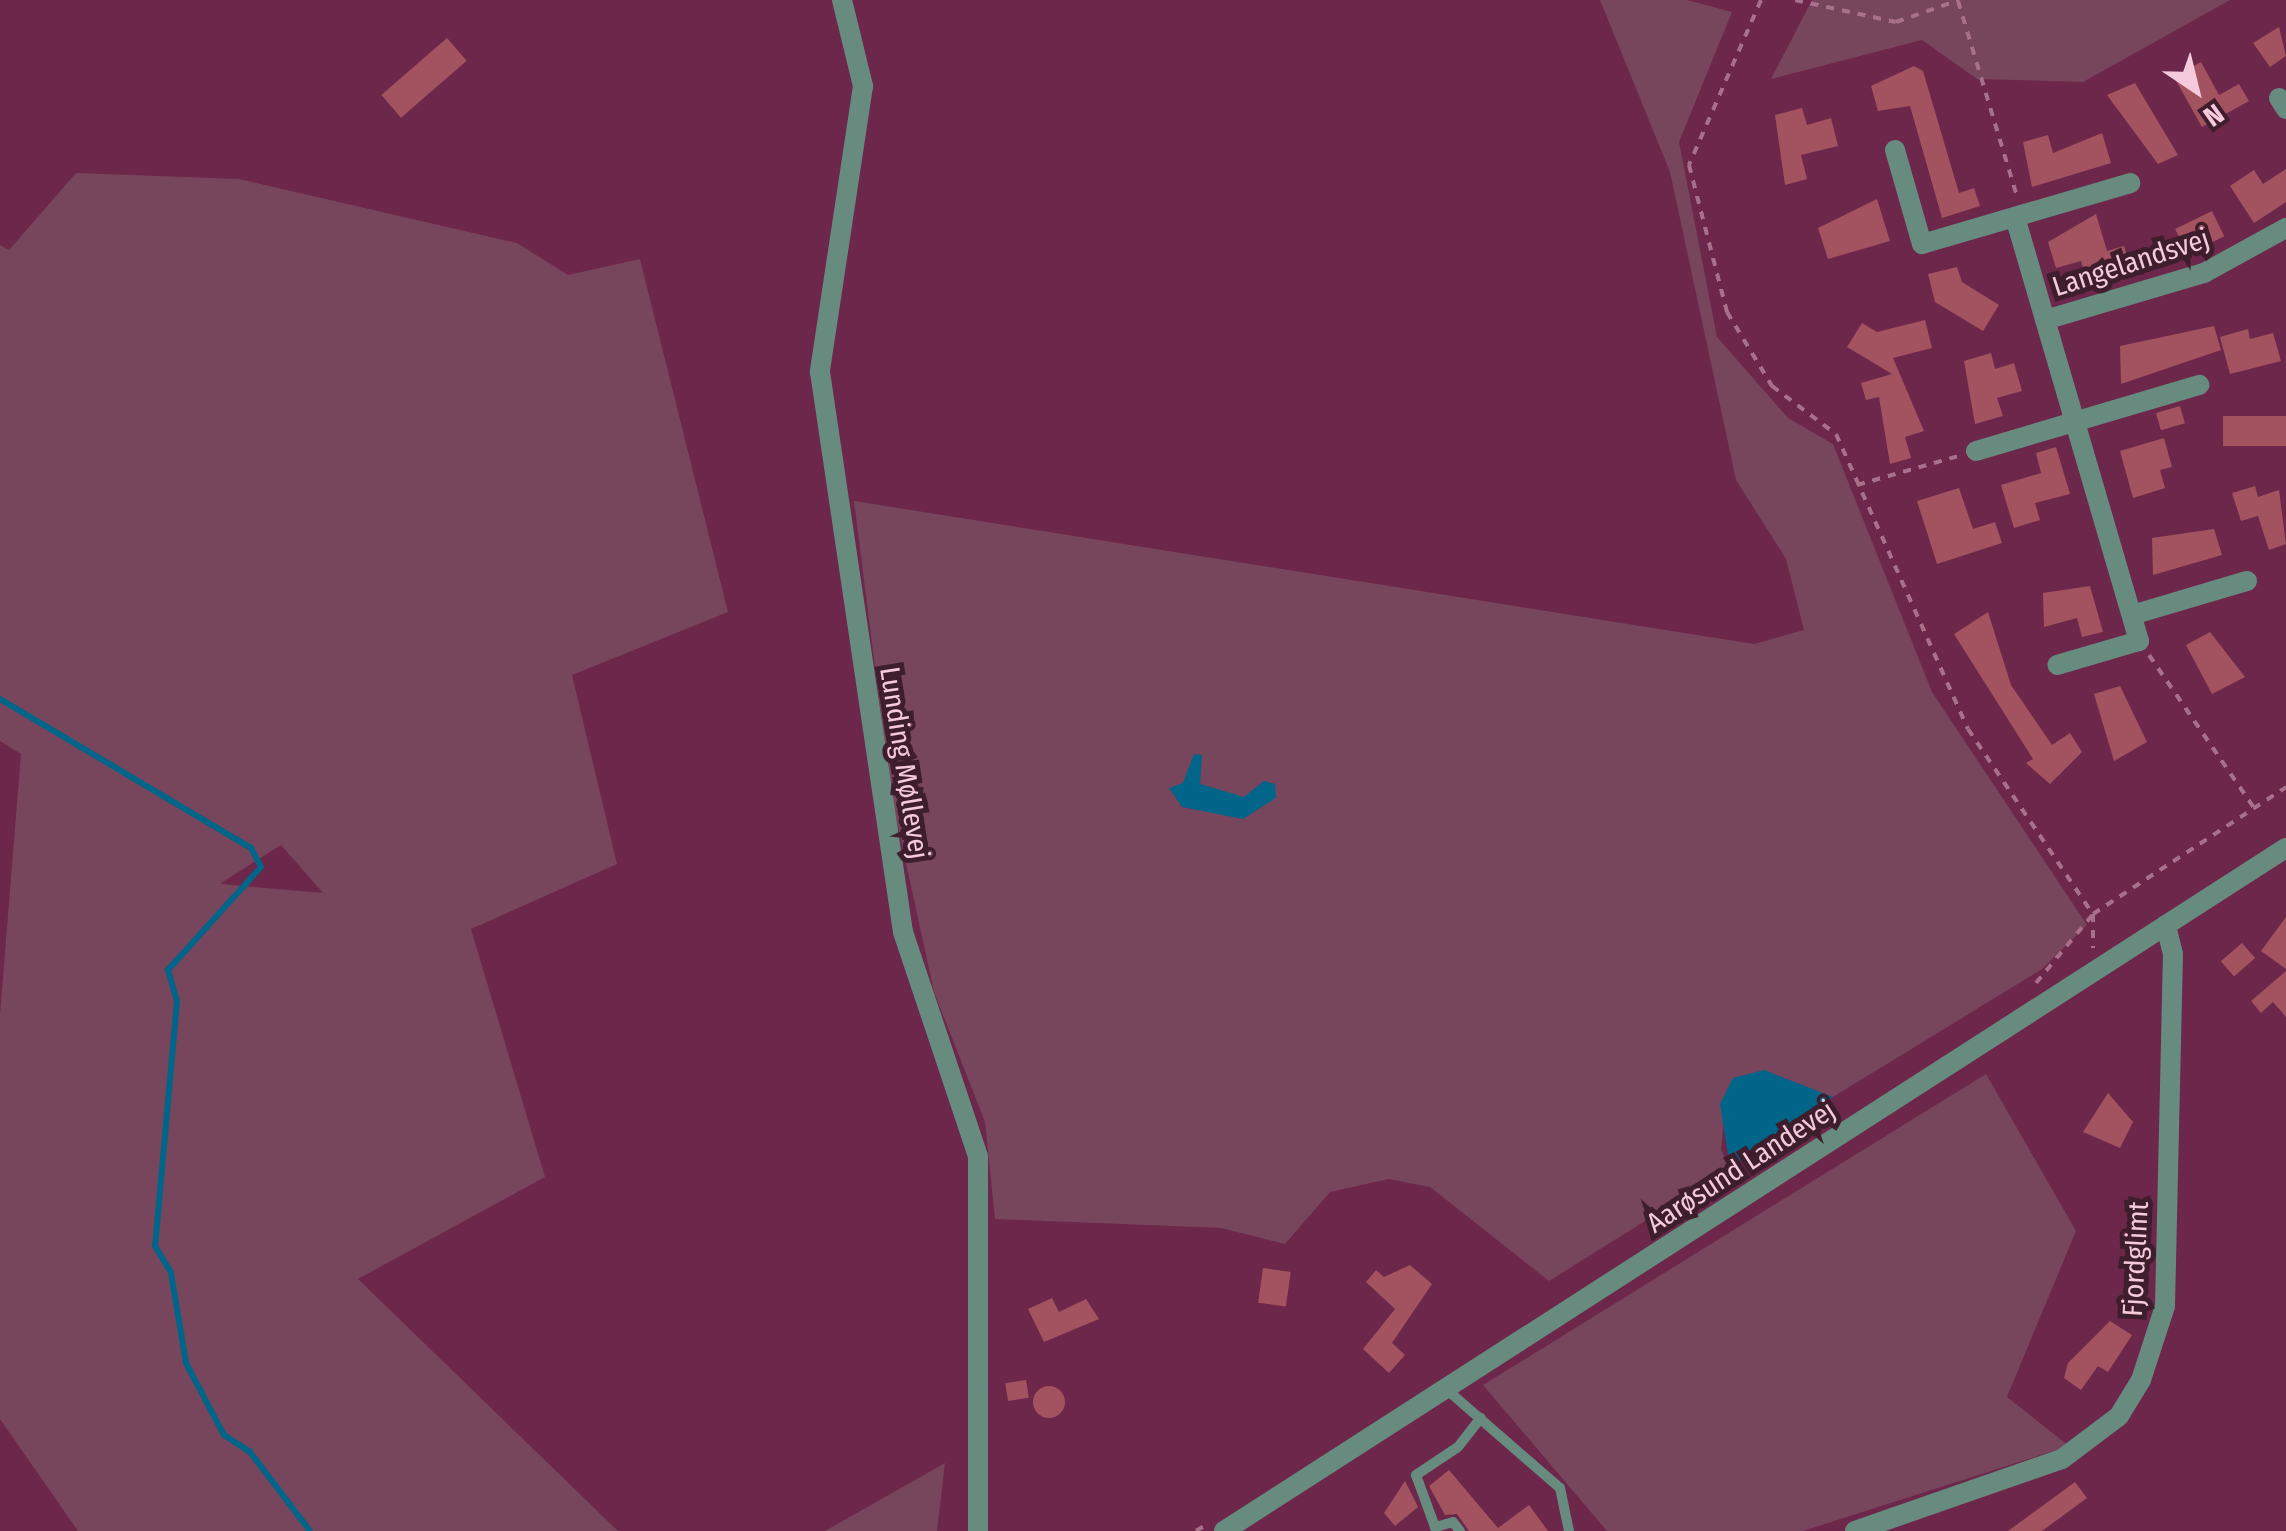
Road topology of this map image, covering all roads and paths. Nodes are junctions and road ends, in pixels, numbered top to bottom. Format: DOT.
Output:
graph roads {
  1 [pos="842,0"];
  2 [pos="1761,0"];
  3 [pos="1794,0"];
  4 [pos="1959,0"];
  5 [pos="1808,1"];
  6 [pos="1895,150"];
  7 [pos="2130,182"];
  8 [pos="2015,217"];
  9 [pos="2286,228"];
  10 [pos="2045,320"];
  11 [pos="2199,385"];
  12 [pos="2075,421"];
  13 [pos="1976,451"];
  14 [pos="1857,485"];
  15 [pos="2247,581"];
  16 [pos="2132,615"];
  17 [pos="2139,641"];
  18 [pos="2057,665"];
  19 [pos="2286,787"];
  20 [pos="2254,808"];
  21 [pos="2286,848"];
  22 [pos="2093,914"];
  23 [pos="2166,925"];
  24 [pos="2104,966"];
  25 [pos="1446,1388"];
  26 [pos="1481,1418"];
  27 [pos="978,1531"];
  28 [pos="1224,1531"];
  29 [pos="1460,1531"];
  30 [pos="1568,1531"];
  31 [pos="1855,1531"];
  1 -- 27 [label="street, Lunding Møllevej"];
  2 -- 14 [label="path"];
  3 -- 5 [label="path"];
  4 -- 5 [label="path"];
  4 -- 8 [label="path"];
  6 -- 8 [label="street"];
  7 -- 8 [label="street"];
  8 -- 10 [label="street, Langelandsvej"];
  9 -- 10 [label="street, Langelandsvej"];
  10 -- 12 [label="street, Langelandsvej"];
  11 -- 12 [label="street"];
  12 -- 13 [label="street"];
  12 -- 16 [label="street, Langelandsvej"];
  13 -- 14 [label="path"];
  14 -- 22 [label="path"];
  15 -- 16 [label="street"];
  16 -- 17 [label="street, Langelandsvej"];
  17 -- 18 [label="street"];
  17 -- 20 [label="path"];
  19 -- 20 [label="path"];
  20 -- 22 [label="path"];
  21 -- 23 [label="street, Aarøsund Landevej"];
  22 -- 24 [label="path"];
  23 -- 24 [label="street, Aarøsund Landevej"];
  23 -- 31 [label="street, Fjordglimt"];
  24 -- 25 [label="street, Aarøsund Landevej"];
  25 -- 26 [label="lane"];
  25 -- 28 [label="street, Aarøsund Landevej"];
  26 -- 29 [label="lane"];
  26 -- 30 [label="lane"];
}
